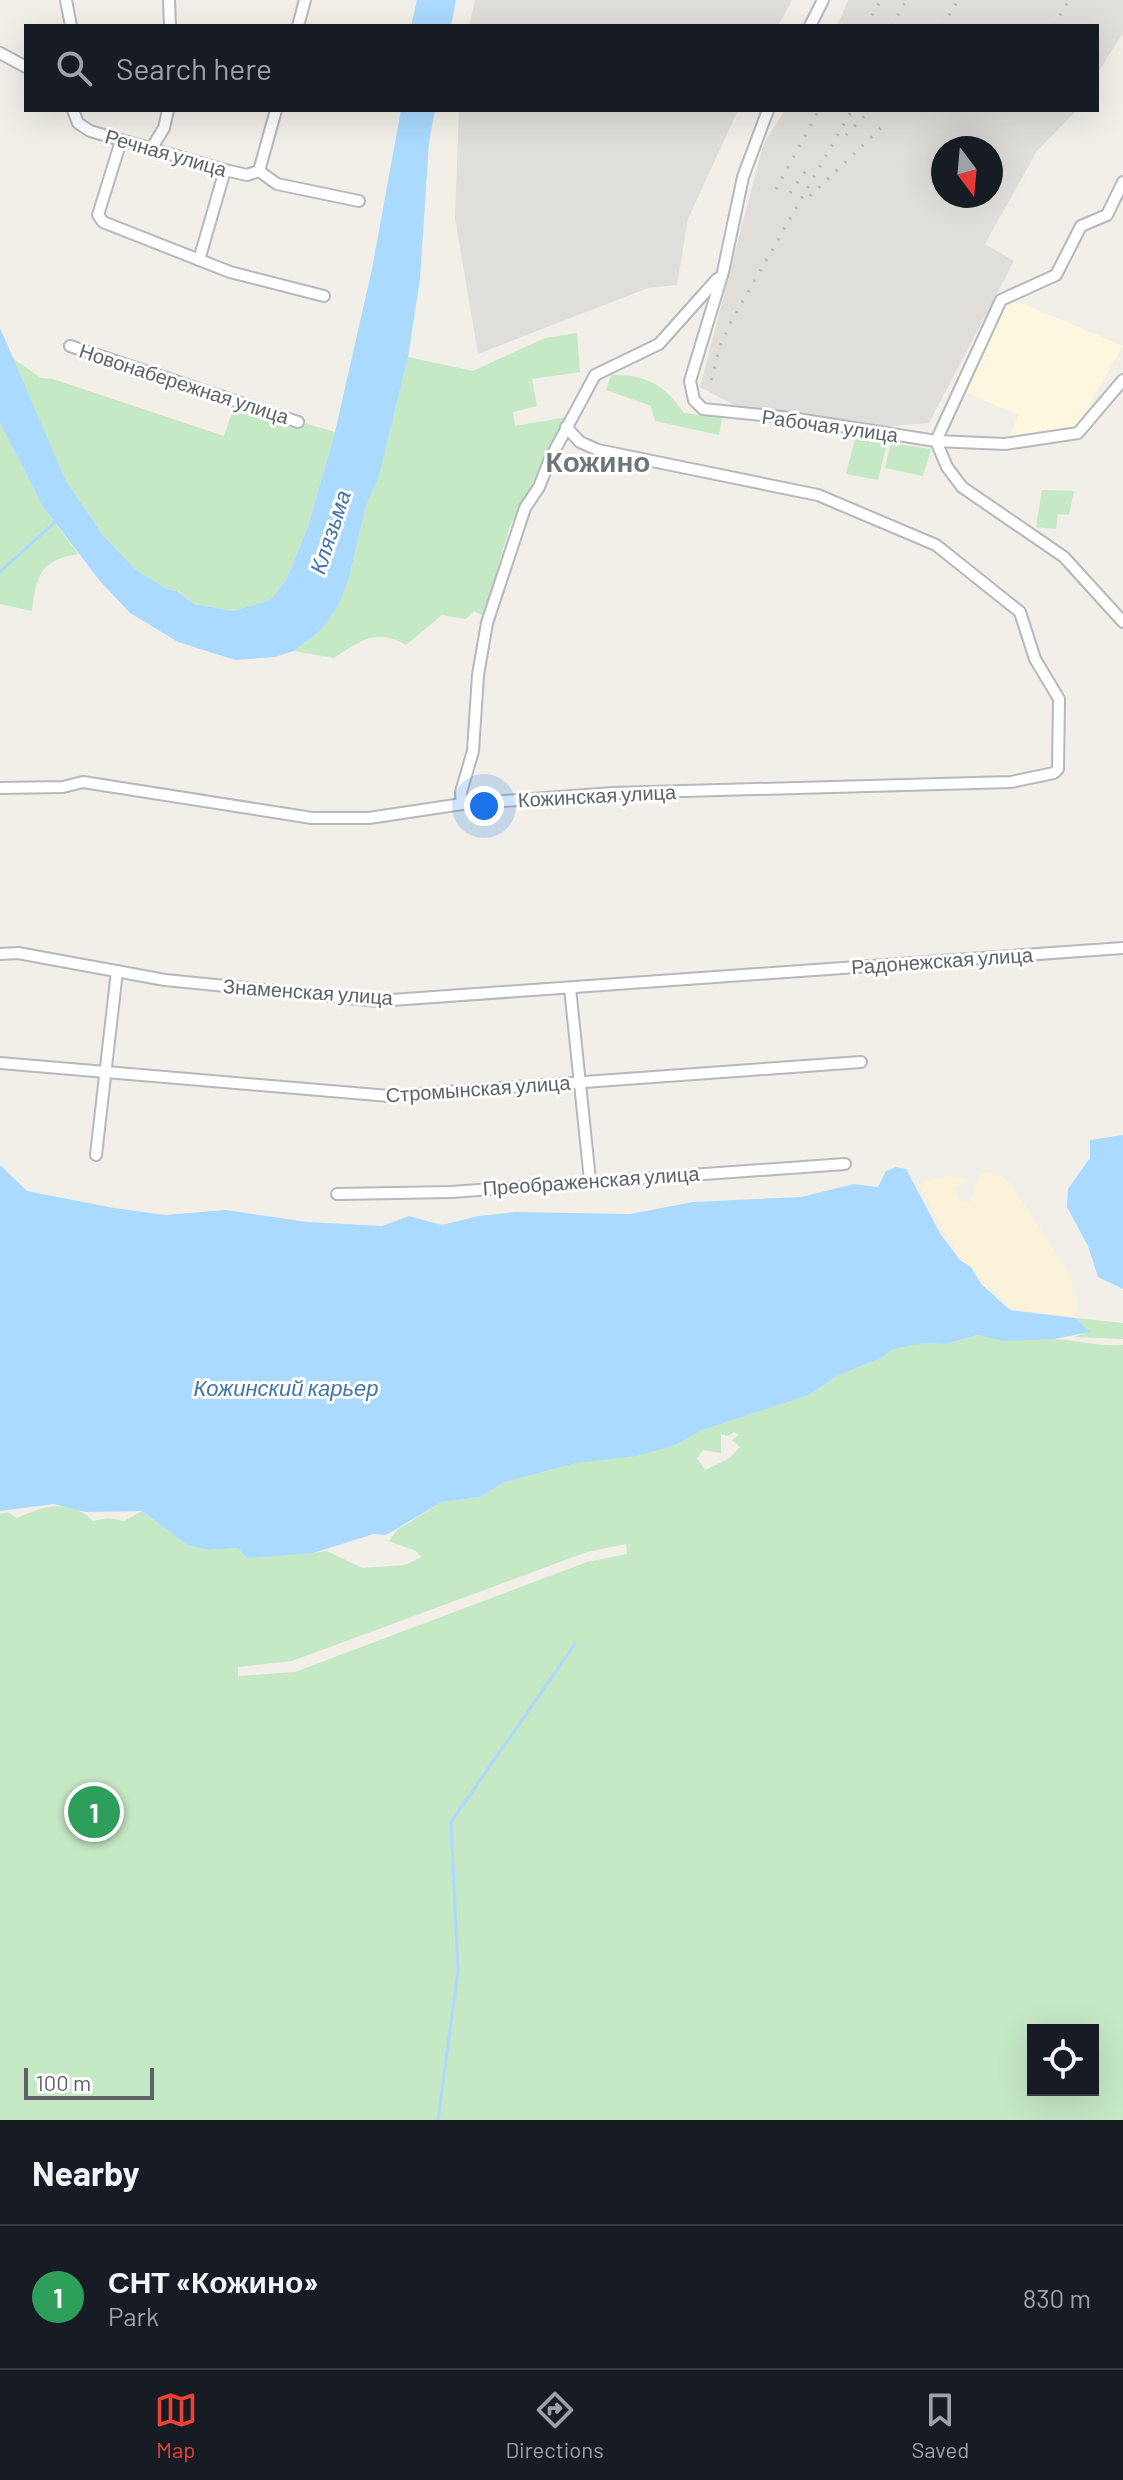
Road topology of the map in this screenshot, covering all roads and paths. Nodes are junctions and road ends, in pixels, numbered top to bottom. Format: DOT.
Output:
graph roads {
  1 [pos="66,0"];
  2 [pos="169,0"];
  3 [pos="305,0"];
  4 [pos="823,0"];
  5 [pos="71,24"];
  6 [pos="170,24"];
  7 [pos="299,24"];
  8 [pos="811,24"];
  9 [pos="0,53"];
  10 [pos="24,66"];
  11 [pos="74,112"];
  12 [pos="168,112"];
  13 [pos="275,112"];
  14 [pos="767,112"];
  15 [pos="121,141"];
  16 [pos="151,149"];
  17 [pos="225,170"];
  18 [pos="259,171"];
  19 [pos="1123,182"];
  20 [pos="359,201"];
  21 [pos="199,260"];
  22 [pos="723,272"];
  23 [pos="324,296"];
  24 [pos="70,346"];
  25 [pos="1123,380"];
  26 [pos="298,422"];
  27 [pos="566,427"];
  28 [pos="936,441"];
  29 [pos="1123,622"];
  30 [pos="0,788"];
  31 [pos="462,804"];
  32 [pos="1123,948"];
  33 [pos="0,954"];
  34 [pos="117,971"];
  35 [pos="761,975"];
  36 [pos="570,988"];
  37 [pos="861,1062"];
  38 [pos="0,1063"];
  39 [pos="104,1072"];
  40 [pos="579,1082"];
  41 [pos="96,1155"];
  42 [pos="845,1164"];
  43 [pos="590,1180"];
  44 [pos="337,1194"];
  1 -- 5 [label="street"];
  2 -- 6 [label="street"];
  3 -- 7 [label="street"];
  4 -- 8 [label="street"];
  9 -- 10 [label="street"];
  11 -- 15 [label="street, Речная улица"];
  12 -- 16 [label="street"];
  13 -- 18 [label="street"];
  14 -- 22 [label="street, Рабочая улица"];
  15 -- 16 [label="street, Речная улица"];
  15 -- 21 [label="street"];
  16 -- 17 [label="street, Речная улица"];
  17 -- 18 [label="street, Речная улица"];
  17 -- 21 [label="street"];
  18 -- 20 [label="street, Речная улица"];
  19 -- 28 [label="street"];
  21 -- 23 [label="street"];
  22 -- 27 [label="street"];
  22 -- 28 [label="street, Рабочая улица"];
  24 -- 26 [label="street, Новонабережная улица"];
  25 -- 28 [label="street"];
  27 -- 31 [label="street"];
  27 -- 31 [label="street, Кожинская улица"];
  28 -- 29 [label="street"];
  30 -- 31 [label="street, Кожинская улица"];
  32 -- 35 [label="street, Радонежская улица"];
  33 -- 34 [label="street, Знаменская улица"];
  34 -- 36 [label="street, Знаменская улица"];
  34 -- 39 [label="street"];
  35 -- 36 [label="street, Знаменская улица"];
  36 -- 40 [label="street"];
  37 -- 40 [label="street, Стромынская улица"];
  38 -- 39 [label="street, Стромынская улица"];
  39 -- 40 [label="street, Стромынская улица"];
  39 -- 41 [label="street"];
  40 -- 43 [label="street"];
  42 -- 43 [label="street, Преображенская улица"];
  43 -- 44 [label="street, Преображенская улица"];
}
